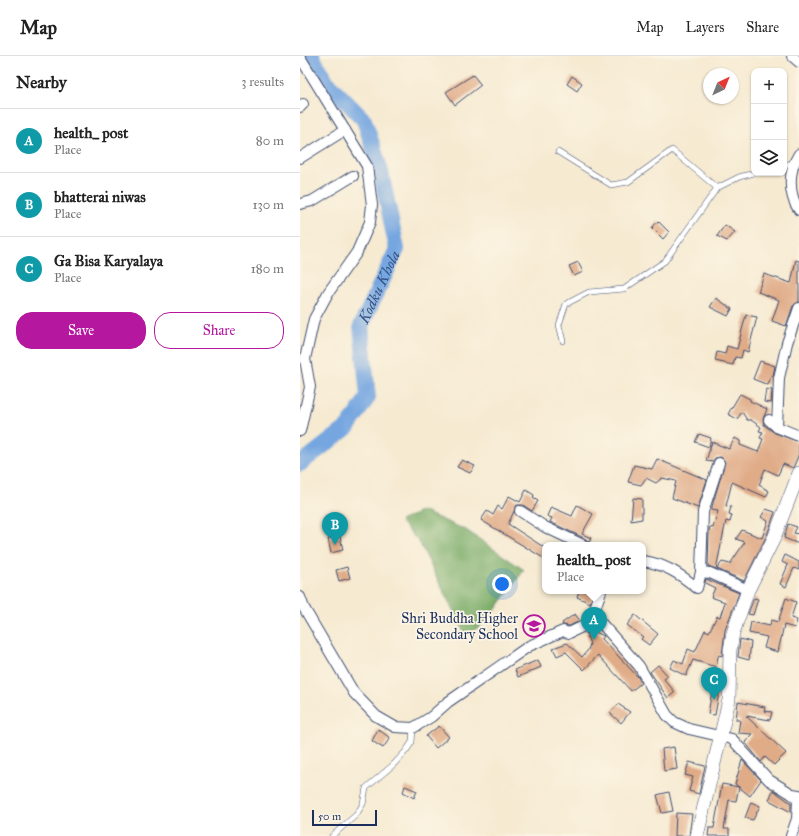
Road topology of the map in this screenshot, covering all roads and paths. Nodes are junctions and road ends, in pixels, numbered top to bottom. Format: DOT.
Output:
graph roads {
  1 [pos="792,56"];
  2 [pos="300,58"];
  3 [pos="799,62"];
  4 [pos="345,130"];
  5 [pos="558,152"];
  6 [pos="300,158"];
  7 [pos="792,161"];
  8 [pos="751,174"];
  9 [pos="353,176"];
  10 [pos="717,188"];
  11 [pos="300,204"];
  12 [pos="799,210"];
  13 [pos="799,308"];
  14 [pos="563,341"];
  15 [pos="300,431"];
  16 [pos="799,436"];
  17 [pos="719,464"];
  18 [pos="799,473"];
  19 [pos="520,511"];
  20 [pos="577,542"];
  21 [pos="646,561"];
  22 [pos="702,572"];
  23 [pos="748,590"];
  24 [pos="600,594"];
  25 [pos="300,596"];
  26 [pos="590,623"];
  27 [pos="413,728"];
  28 [pos="722,735"];
  29 [pos="796,794"];
  30 [pos="332,836"];
  31 [pos="697,836"];
  32 [pos="791,836"];
  1 -- 3 [label="street"];
  2 -- 4 [label="street"];
  4 -- 6 [label="street"];
  4 -- 15 [label="street"];
  5 -- 10 [label="lane"];
  7 -- 12 [label="street"];
  8 -- 10 [label="lane"];
  9 -- 11 [label="street"];
  10 -- 14 [label="lane"];
  13 -- 16 [label="street"];
  17 -- 22 [label="street"];
  18 -- 23 [label="street"];
  19 -- 20 [label="street"];
  21 -- 22 [label="street"];
  22 -- 23 [label="street"];
  23 -- 28 [label="street"];
  24 -- 26 [label="street"];
  25 -- 27 [label="street"];
  26 -- 27 [label="street"];
  26 -- 28 [label="street"];
  27 -- 30 [label="lane"];
  28 -- 29 [label="street"];
  28 -- 31 [label="street"];
  29 -- 32 [label="street"];
}
